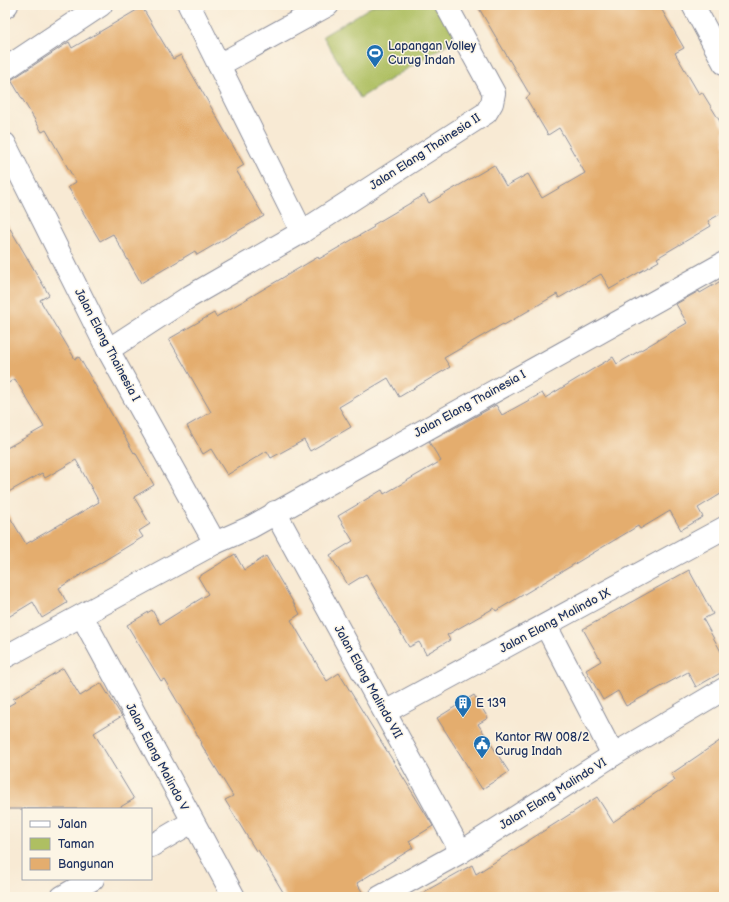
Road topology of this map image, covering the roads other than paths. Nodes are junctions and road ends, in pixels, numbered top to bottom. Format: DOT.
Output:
graph roads {
  1 [pos="101,5"];
  2 [pos="189,5"];
  3 [pos="328,5"];
  4 [pos="446,5"];
  5 [pos="693,5"];
  6 [pos="724,63"];
  7 [pos="219,66"];
  8 [pos="5,69"];
  9 [pos="5,144"];
  10 [pos="302,232"];
  11 [pos="724,262"];
  12 [pos="108,350"];
  13 [pos="275,512"];
  14 [pos="722,534"];
  15 [pos="215,543"];
  16 [pos="82,616"];
  17 [pos="546,626"];
  18 [pos="5,657"];
  19 [pos="724,689"];
  20 [pos="385,712"];
  21 [pos="614,755"];
  22 [pos="192,822"];
  23 [pos="152,845"];
  24 [pos="461,852"];
  25 [pos="91,880"];
  26 [pos="62,897"];
  27 [pos="234,897"];
  28 [pos="380,897"];
  1 -- 8 [label="street"];
  2 -- 7 [label="street"];
  3 -- 7 [label="street"];
  4 -- 10 [label="street, Jalan Elang Thainesia II"];
  5 -- 6 [label="street"];
  7 -- 10 [label="street"];
  9 -- 12 [label="street, Jalan Elang Thainesia I"];
  10 -- 12 [label="street, Jalan Elang Thainesia II"];
  11 -- 13 [label="street, Jalan Elang Thainesia I"];
  12 -- 15 [label="street, Jalan Elang Thainesia I"];
  13 -- 15 [label="street, Jalan Elang Thainesia I"];
  13 -- 20 [label="street, Jalan Elang Malindo VII"];
  14 -- 17 [label="street, Jalan Elang Malindo IX"];
  15 -- 16 [label="street, Jalan Elang Thainesia I"];
  16 -- 18 [label="street, Jalan Elang Thainesia I"];
  16 -- 22 [label="street, Jalan Elang Malindo V"];
  17 -- 20 [label="street, Jalan Elang Malindo IX"];
  17 -- 21 [label="street"];
  19 -- 21 [label="street, Jalan Elang Malindo VI"];
  20 -- 24 [label="street, Jalan Elang Malindo VII"];
  21 -- 24 [label="street, Jalan Elang Malindo VI"];
  22 -- 23 [label="street"];
  22 -- 27 [label="street, Jalan Elang Malindo V"];
  24 -- 28 [label="street, Jalan Elang Malindo VI"];
  25 -- 26 [label="street"];
}
